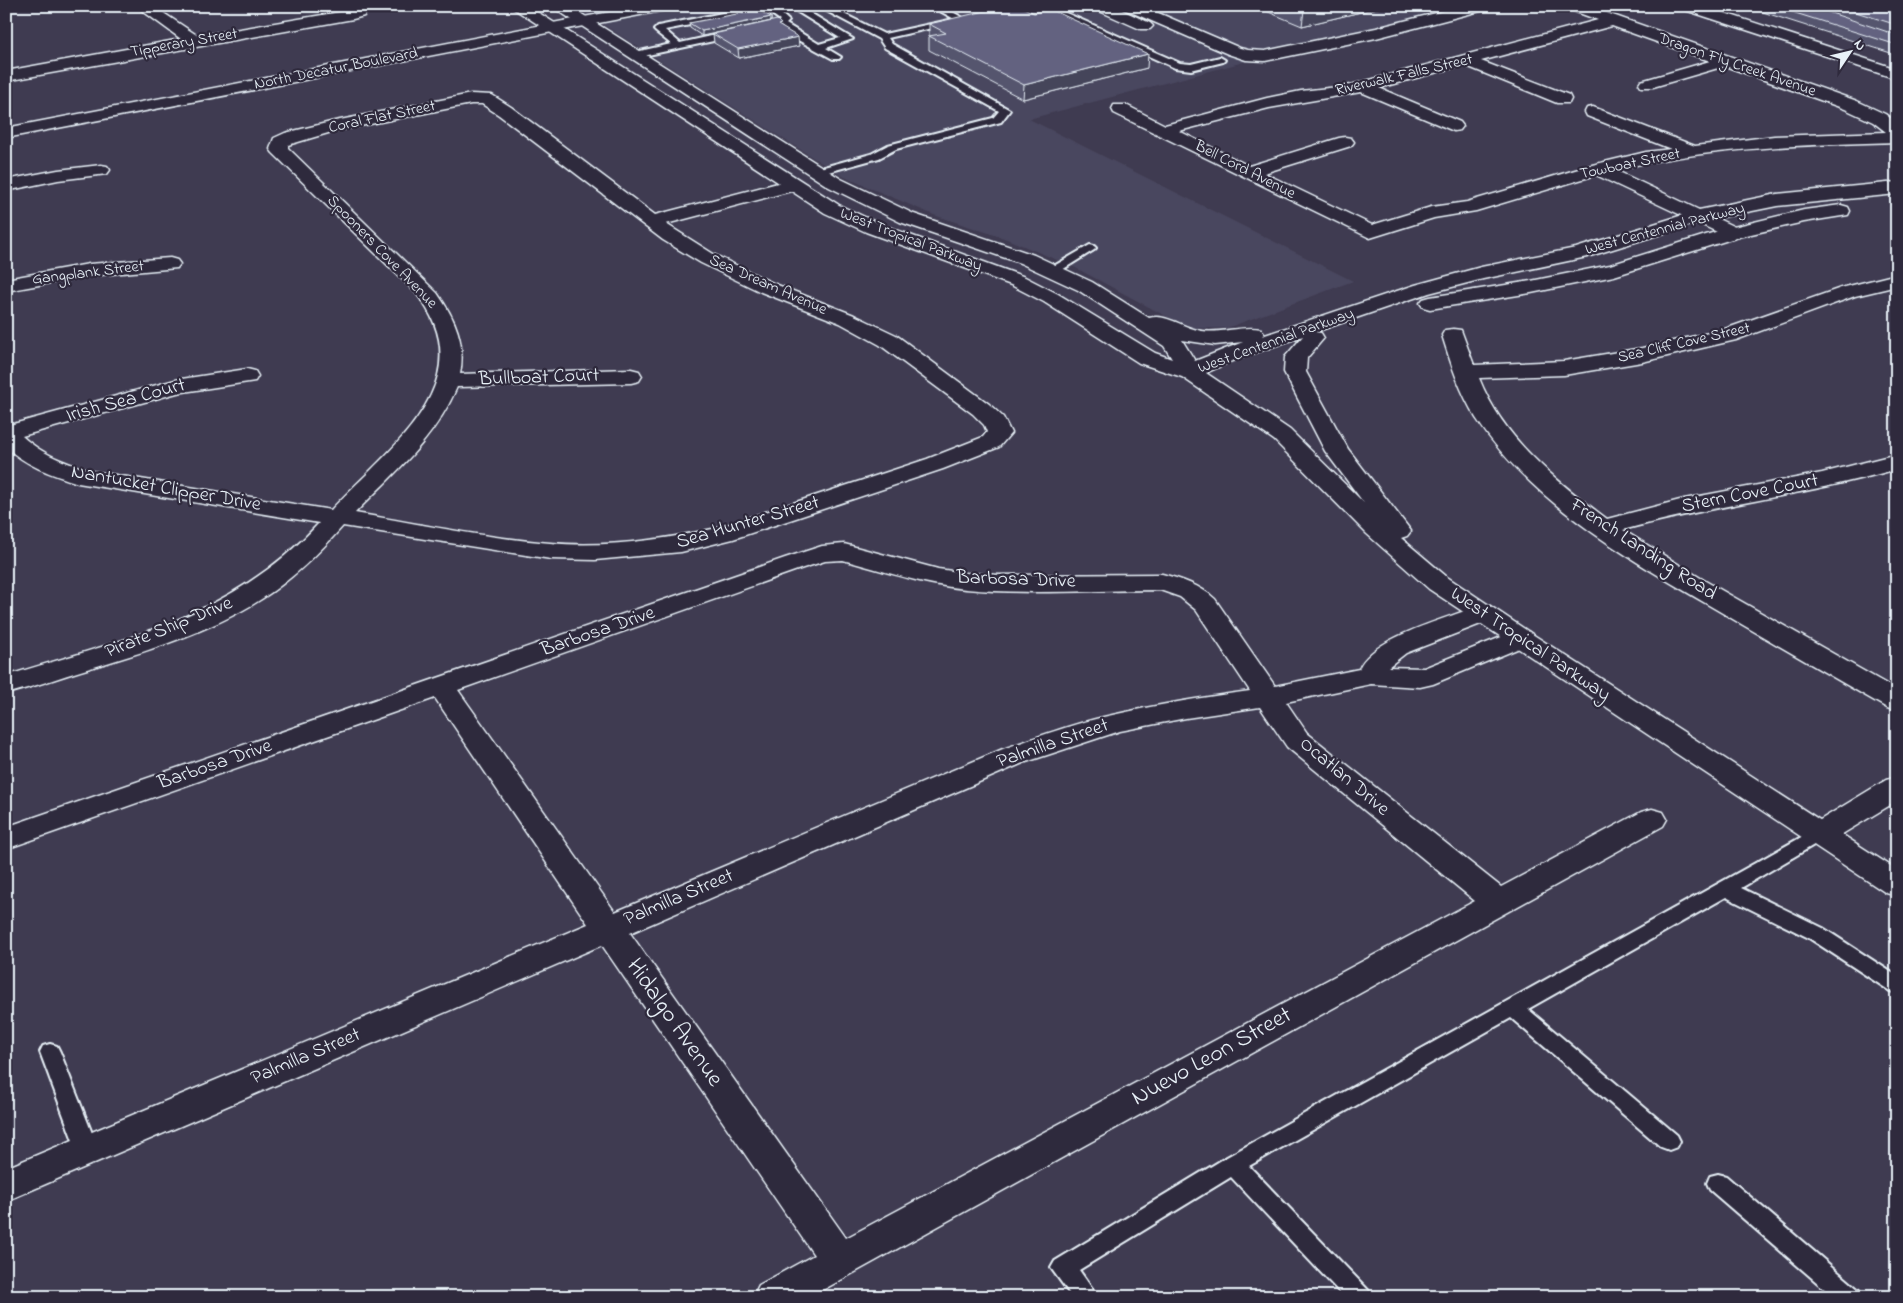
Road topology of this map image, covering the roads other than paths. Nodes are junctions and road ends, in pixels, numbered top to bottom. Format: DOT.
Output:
graph roads {
  1 [pos="143,6"];
  2 [pos="666,6"];
  3 [pos="720,6"];
  4 [pos="792,6"];
  5 [pos="822,6"];
  6 [pos="935,6"];
  7 [pos="1042,6"];
  8 [pos="1100,6"];
  9 [pos="1129,6"];
  10 [pos="1573,6"];
  11 [pos="1687,6"];
  12 [pos="770,7"];
  13 [pos="1480,7"];
  14 [pos="561,8"];
  15 [pos="363,9"];
  16 [pos="519,14"];
  17 [pos="582,14"];
  18 [pos="732,14"];
  19 [pos="1163,21"];
  20 [pos="1613,21"];
  21 [pos="552,28"];
  22 [pos="744,32"];
  23 [pos="1376,33"];
  24 [pos="883,37"];
  25 [pos="194,41"];
  26 [pos="679,46"];
  27 [pos="818,47"];
  28 [pos="634,55"];
  29 [pos="836,57"];
  30 [pos="1220,60"];
  31 [pos="1465,60"];
  32 [pos="1726,61"];
  33 [pos="1897,74"];
  34 [pos="6,76"];
  35 [pos="1647,84"];
  36 [pos="1363,87"];
  37 [pos="486,99"];
  38 [pos="1563,99"];
  39 [pos="1120,109"];
  40 [pos="1594,112"];
  41 [pos="1454,126"];
  42 [pos="1165,130"];
  43 [pos="1897,132"];
  44 [pos="6,133"];
  45 [pos="1897,137"];
  46 [pos="280,142"];
  47 [pos="1345,142"];
  48 [pos="1692,151"];
  49 [pos="1598,169"];
  50 [pos="101,170"];
  51 [pos="817,172"];
  52 [pos="1248,172"];
  53 [pos="1580,174"];
  54 [pos="786,181"];
  55 [pos="6,186"];
  56 [pos="1897,188"];
  57 [pos="1897,206"];
  58 [pos="1699,216"];
  59 [pos="645,217"];
  60 [pos="1679,221"];
  61 [pos="1370,232"];
  62 [pos="1723,235"];
  63 [pos="1090,248"];
  64 [pos="170,264"];
  65 [pos="1052,270"];
  66 [pos="1481,273"];
  67 [pos="1897,280"];
  68 [pos="6,285"];
  69 [pos="1085,286"];
  70 [pos="1453,335"];
  71 [pos="1313,338"];
  72 [pos="1190,372"];
  73 [pos="1464,372"];
  74 [pos="247,376"];
  75 [pos="631,376"];
  76 [pos="448,381"];
  77 [pos="6,434"];
  78 [pos="999,434"];
  79 [pos="1897,461"];
  80 [pos="336,518"];
  81 [pos="1604,527"];
  82 [pos="1438,583"];
  83 [pos="1202,600"];
  84 [pos="1482,614"];
  85 [pos="1519,638"];
  86 [pos="1411,641"];
  87 [pos="1448,669"];
  88 [pos="1371,675"];
  89 [pos="6,685"];
  90 [pos="440,688"];
  91 [pos="1267,696"];
  92 [pos="1897,702"];
  93 [pos="1897,787"];
  94 [pos="1652,819"];
  95 [pos="1818,835"];
  96 [pos="6,838"];
  97 [pos="1897,885"];
  98 [pos="1726,889"];
  99 [pos="1498,902"];
  100 [pos="608,928"];
  101 [pos="1897,986"];
  102 [pos="1512,1008"];
  103 [pos="50,1052"];
  104 [pos="1669,1141"];
  105 [pos="88,1151"];
  106 [pos="1233,1164"];
  107 [pos="1718,1183"];
  108 [pos="6,1185"];
  109 [pos="840,1260"];
  110 [pos="773,1297"];
  111 [pos="1086,1297"];
  112 [pos="1360,1297"];
  113 [pos="1850,1297"];
  1 -- 25 [label="street"];
  2 -- 17 [label="street, North Decatur Boulevard"];
  3 -- 18 [label="lane"];
  4 -- 27 [label="lane"];
  5 -- 24 [label="lane"];
  6 -- 24 [label="lane"];
  7 -- 30 [label="lane"];
  8 -- 30 [label="street"];
  9 -- 19 [label="street"];
  10 -- 20 [label="street, Dragon Fly Creek Avenue"];
  11 -- 33 [label="street"];
  12 -- 18 [label="lane"];
  12 -- 27 [label="lane"];
  13 -- 23 [label="street"];
  14 -- 16 [label="street"];
  14 -- 17 [label="street, West Tropical Parkway"];
  15 -- 25 [label="street, Tipperary Street"];
  16 -- 21 [label="street, West Tropical Parkway"];
  17 -- 21 [label="street, North Decatur Boulevard"];
  17 -- 28 [label="street, West Tropical Parkway"];
  18 -- 26 [label="lane"];
  19 -- 23 [label="street"];
  19 -- 30 [label="street"];
  20 -- 31 [label="street, Riverwalk Falls Street"];
  20 -- 32 [label="street, Dragon Fly Creek Avenue"];
  21 -- 44 [label="street, North Decatur Boulevard"];
  21 -- 54 [label="street, West Tropical Parkway"];
  22 -- 26 [label="lane"];
  23 -- 30 [label="street"];
  24 -- 51 [label="lane"];
  25 -- 34 [label="street, Tipperary Street"];
  26 -- 28 [label="lane"];
  27 -- 29 [label="lane"];
  28 -- 51 [label="street, West Tropical Parkway"];
  31 -- 36 [label="street, Riverwalk Falls Street"];
  31 -- 38 [label="street"];
  32 -- 35 [label="street"];
  32 -- 43 [label="street, Dragon Fly Creek Avenue"];
  36 -- 41 [label="street"];
  36 -- 42 [label="street, Riverwalk Falls Street"];
  37 -- 46 [label="street, Coral Flat Street"];
  37 -- 59 [label="street, Sea Dream Avenue"];
  39 -- 42 [label="street, Bell Cord Avenue"];
  40 -- 48 [label="street"];
  42 -- 52 [label="street, Bell Cord Avenue"];
  45 -- 48 [label="street, Towboat Street"];
  46 -- 76 [label="street, Spooners Cove Avenue"];
  47 -- 52 [label="street"];
  48 -- 49 [label="street, Towboat Street"];
  49 -- 53 [label="street, Towboat Street"];
  49 -- 58 [label="street"];
  50 -- 55 [label="street"];
  51 -- 54 [label="street"];
  51 -- 65 [label="street, West Tropical Parkway"];
  52 -- 61 [label="street, Bell Cord Avenue"];
  53 -- 60 [label="street"];
  53 -- 61 [label="street, Towboat Street"];
  54 -- 59 [label="street"];
  54 -- 72 [label="street, West Tropical Parkway"];
  56 -- 58 [label="street, West Centennial Parkway"];
  57 -- 62 [label="street, West Centennial Parkway"];
  58 -- 60 [label="street, West Centennial Parkway"];
  58 -- 62 [label="street"];
  59 -- 78 [label="street, Sea Dream Avenue"];
  60 -- 62 [label="street"];
  60 -- 66 [label="street, West Centennial Parkway"];
  62 -- 71 [label="street, West Centennial Parkway"];
  63 -- 65 [label="lane"];
  64 -- 68 [label="street, Gangplank Street"];
  65 -- 69 [label="street, West Tropical Parkway"];
  66 -- 69 [label="street"];
  66 -- 72 [label="street, West Centennial Parkway"];
  67 -- 73 [label="street, Sea Cliff Cove Street"];
  69 -- 72 [label="street, West Tropical Parkway"];
  70 -- 73 [label="street, French Landing Road"];
  71 -- 72 [label="street, West Centennial Parkway"];
  71 -- 82 [label="street"];
  72 -- 82 [label="street, West Tropical Parkway"];
  73 -- 81 [label="street, French Landing Road"];
  74 -- 77 [label="street, Irish Sea Court"];
  75 -- 76 [label="street, Bullboat Court"];
  76 -- 80 [label="street, Spooners Cove Avenue"];
  77 -- 80 [label="street, Nantucket Clipper Drive"];
  78 -- 80 [label="street, Sea Hunter Street"];
  79 -- 81 [label="street, Stern Cove Court"];
  80 -- 89 [label="street, Pirate Ship Drive"];
  81 -- 92 [label="street, French Landing Road"];
  82 -- 84 [label="street, West Tropical Parkway"];
  83 -- 90 [label="street, Barbosa Drive"];
  83 -- 91 [label="street, Ocatlan Drive"];
  84 -- 85 [label="street, West Tropical Parkway"];
  84 -- 86 [label="street"];
  85 -- 87 [label="street, Palmilla Street"];
  85 -- 95 [label="street, West Tropical Parkway"];
  86 -- 87 [label="street"];
  86 -- 88 [label="street"];
  87 -- 88 [label="street, Palmilla Street"];
  88 -- 91 [label="street, Palmilla Street"];
  90 -- 96 [label="street, Barbosa Drive"];
  90 -- 100 [label="street, Hidalgo Avenue"];
  91 -- 99 [label="street, Ocatlan Drive"];
  91 -- 100 [label="street, Palmilla Street"];
  93 -- 95 [label="street"];
  94 -- 99 [label="street, Nuevo Leon Street"];
  95 -- 97 [label="street, West Tropical Parkway"];
  95 -- 98 [label="lane"];
  98 -- 101 [label="lane"];
  98 -- 102 [label="lane"];
  99 -- 109 [label="street, Nuevo Leon Street"];
  100 -- 105 [label="street, Palmilla Street"];
  100 -- 109 [label="street, Hidalgo Avenue"];
  102 -- 104 [label="lane"];
  102 -- 106 [label="lane"];
  103 -- 105 [label="lane"];
  105 -- 108 [label="street, Palmilla Street"];
  106 -- 111 [label="lane"];
  106 -- 112 [label="lane"];
  107 -- 113 [label="lane"];
  109 -- 110 [label="street, Nuevo Leon Street"];
}
